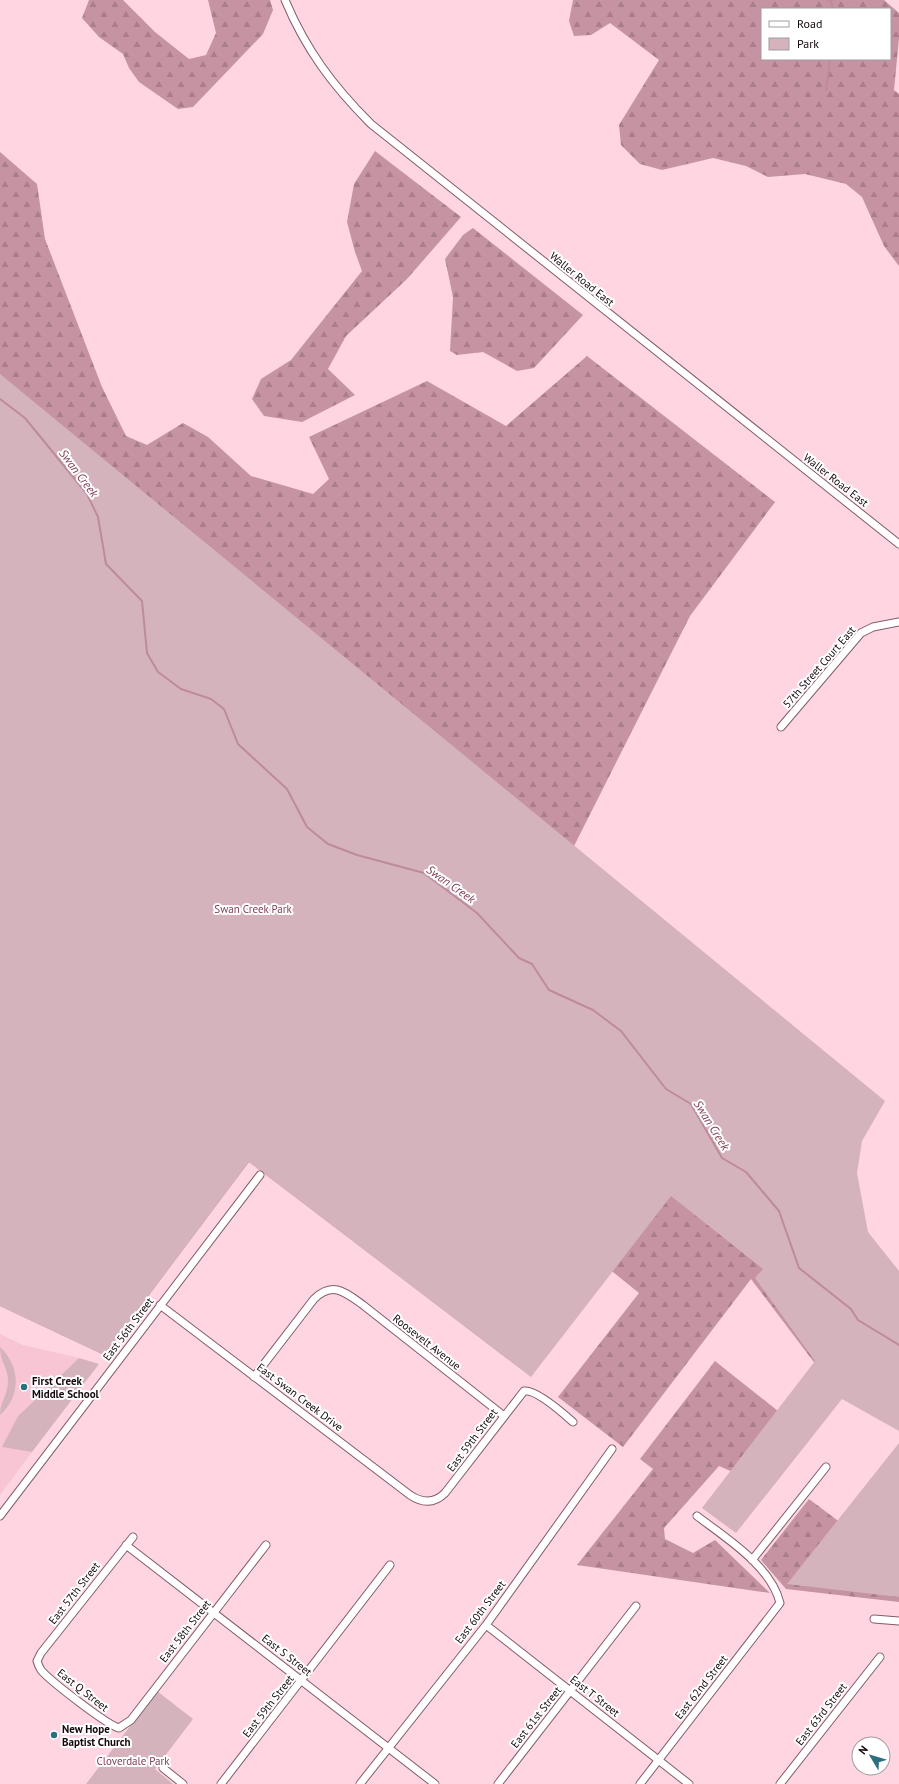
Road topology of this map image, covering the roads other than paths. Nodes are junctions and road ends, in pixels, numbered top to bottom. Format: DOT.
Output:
graph roads {
  1 [pos="285,0"];
  2 [pos="898,542"];
  3 [pos="899,622"];
  4 [pos="781,727"];
  5 [pos="260,1175"];
  6 [pos="160,1305"];
  7 [pos="254,1377"];
  8 [pos="504,1416"];
  9 [pos="573,1422"];
  10 [pos="612,1449"];
  11 [pos="826,1467"];
  12 [pos="429,1502"];
  13 [pos="0,1516"];
  14 [pos="697,1516"];
  15 [pos="133,1536"];
  16 [pos="126,1545"];
  17 [pos="266,1545"];
  18 [pos="752,1560"];
  19 [pos="390,1565"];
  20 [pos="636,1606"];
  21 [pos="214,1613"];
  22 [pos="874,1618"];
  23 [pos="899,1621"];
  24 [pos="486,1625"];
  25 [pos="880,1657"];
  26 [pos="38,1664"];
  27 [pos="302,1680"];
  28 [pos="571,1691"];
  29 [pos="119,1728"];
  30 [pos="388,1748"];
  31 [pos="659,1760"];
  32 [pos="163,1768"];
  33 [pos="183,1784"];
  34 [pos="221,1784"];
  35 [pos="360,1784"];
  36 [pos="435,1784"];
  37 [pos="498,1784"];
  38 [pos="640,1784"];
  39 [pos="689,1784"];
  40 [pos="780,1784"];
  1 -- 2 [label="street, Waller Road East"];
  3 -- 4 [label="street, 57th Street Court East"];
  5 -- 6 [label="street, East 56th Street"];
  6 -- 7 [label="street, East Swan Creek Drive"];
  6 -- 13 [label="street, East 56th Street"];
  7 -- 8 [label="street, Roosevelt Avenue"];
  7 -- 12 [label="street, East Swan Creek Drive"];
  8 -- 9 [label="street, East 59th Street"];
  8 -- 12 [label="street, East 59th Street"];
  10 -- 24 [label="street, East 60th Street"];
  11 -- 18 [label="street"];
  14 -- 18 [label="street"];
  15 -- 16 [label="street, East 57th Street"];
  16 -- 21 [label="street, East S Street"];
  16 -- 26 [label="street, East 57th Street"];
  17 -- 21 [label="street, East 58th Street"];
  18 -- 31 [label="street, East 62nd Street"];
  19 -- 27 [label="street, East 59th Street"];
  20 -- 28 [label="street, East 61st Street"];
  21 -- 27 [label="street, East S Street"];
  21 -- 29 [label="street, East 58th Street"];
  22 -- 23 [label="street"];
  24 -- 28 [label="street, East T Street"];
  24 -- 30 [label="street, East 60th Street"];
  25 -- 40 [label="street, East 63rd Street"];
  26 -- 29 [label="street, East Q Street"];
  27 -- 30 [label="street, East S Street"];
  27 -- 34 [label="street, East 59th Street"];
  28 -- 31 [label="street, East T Street"];
  28 -- 37 [label="street, East 61st Street"];
  30 -- 35 [label="street, East 60th Street"];
  30 -- 36 [label="street, East S Street"];
  31 -- 38 [label="street, East 62nd Street"];
  31 -- 39 [label="street, East T Street"];
  32 -- 33 [label="street"];
}
